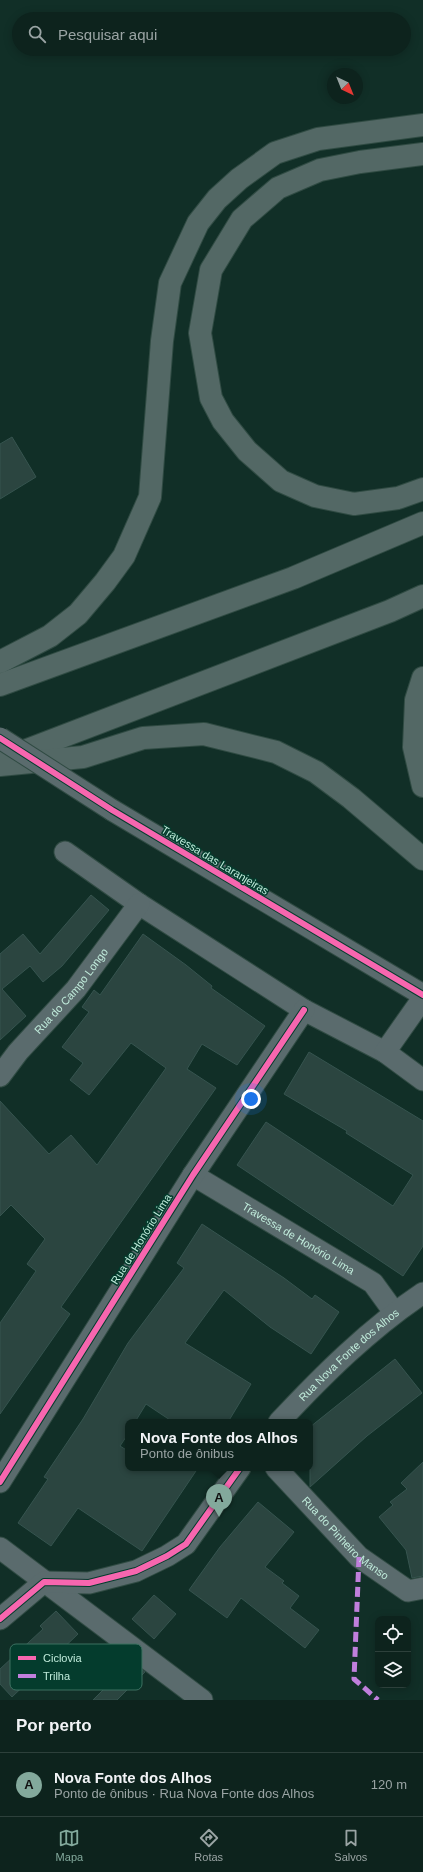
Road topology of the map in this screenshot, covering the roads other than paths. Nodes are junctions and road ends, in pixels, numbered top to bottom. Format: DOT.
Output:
graph roads {
  1 [pos="423,124"];
  2 [pos="423,154"];
  3 [pos="423,489"];
  4 [pos="423,523"];
  5 [pos="423,596"];
  6 [pos="0,662"];
  7 [pos="423,678"];
  8 [pos="0,685"];
  9 [pos="0,738"];
  10 [pos="0,760"];
  11 [pos="0,765"];
  12 [pos="423,786"];
  13 [pos="65,852"];
  14 [pos="423,859"];
  15 [pos="139,904"];
  16 [pos="423,996"];
  17 [pos="304,1010"];
  18 [pos="385,1052"];
  19 [pos="0,1076"];
  20 [pos="423,1080"];
  21 [pos="193,1175"];
  22 [pos="423,1293"];
  23 [pos="394,1312"];
  24 [pos="282,1419"];
  25 [pos="238,1471"];
  26 [pos="279,1471"];
  27 [pos="0,1482"];
  28 [pos="0,1548"];
  29 [pos="44,1582"];
  30 [pos="423,1588"];
  31 [pos="0,1619"];
  32 [pos="127,1644"];
  33 [pos="142,1655"];
  34 [pos="202,1700"];
  1 -- 6 [label="highway"];
  2 -- 3 [label="highway"];
  4 -- 8 [label="highway"];
  5 -- 10 [label="highway"];
  7 -- 12 [label="highway"];
  9 -- 16 [label="street, Travessa das Laranjeiras, bridge"];
  11 -- 14 [label="highway"];
  13 -- 15 [label="street"];
  15 -- 17 [label="street"];
  15 -- 19 [label="street, Rua do Campo Longo"];
  16 -- 18 [label="street, Travessa das Laranjeiras"];
  17 -- 18 [label="street"];
  17 -- 21 [label="street, Rua de Honório Lima"];
  18 -- 20 [label="street"];
  21 -- 23 [label="street, Travessa de Honório Lima"];
  21 -- 27 [label="street, Rua de Honório Lima"];
  22 -- 23 [label="street, Rua Nova Fonte dos Alhos"];
  23 -- 24 [label="street, Rua Nova Fonte dos Alhos"];
  25 -- 29 [label="street"];
  26 -- 30 [label="street, Rua do Pinheiro Manso"];
  28 -- 29 [label="street"];
  29 -- 31 [label="street"];
  29 -- 32 [label="street"];
  33 -- 34 [label="street"];
}
